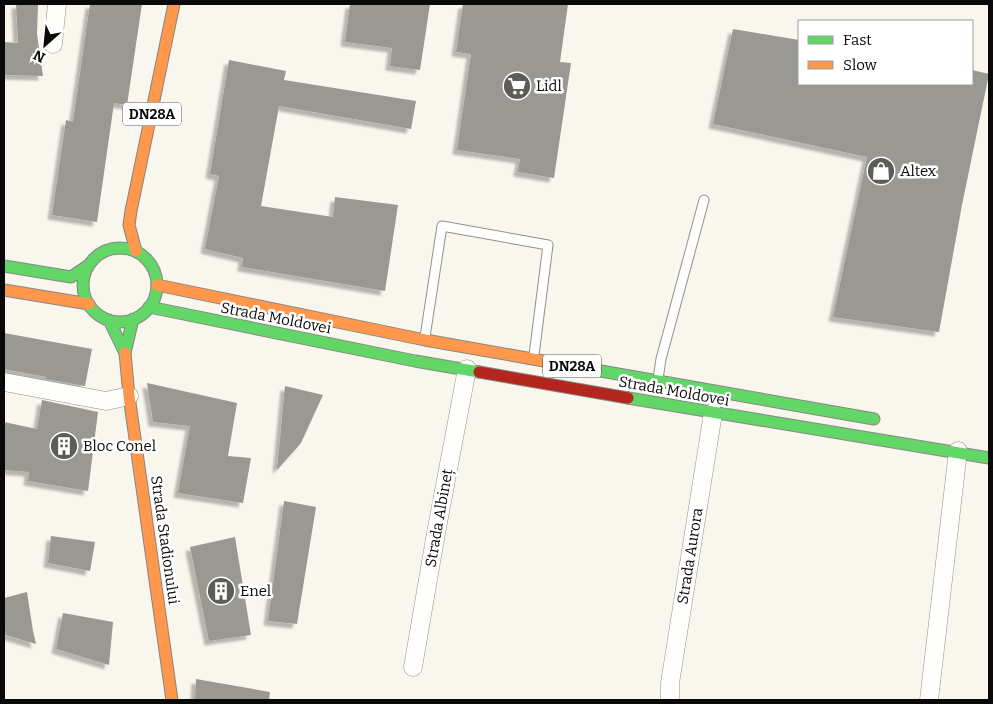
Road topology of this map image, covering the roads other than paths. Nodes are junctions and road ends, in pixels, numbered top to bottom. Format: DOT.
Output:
graph roads {
  1 [pos="57,4"];
  2 [pos="174,4"];
  3 [pos="53,44"];
  4 [pos="704,200"];
  5 [pos="129,225"];
  6 [pos="113,249"];
  7 [pos="136,251"];
  8 [pos="89,265"];
  9 [pos="4,266"];
  10 [pos="157,285"];
  11 [pos="4,290"];
  12 [pos="89,304"];
  13 [pos="149,307"];
  14 [pos="133,319"];
  15 [pos="110,320"];
  16 [pos="424,340"];
  17 [pos="125,353"];
  18 [pos="534,359"];
  19 [pos="467,369"];
  20 [pos="4,382"];
  21 [pos="657,382"];
  22 [pos="129,396"];
  23 [pos="713,413"];
  24 [pos="882,420"];
  25 [pos="958,451"];
  26 [pos="989,458"];
  27 [pos="413,667"];
  28 [pos="172,700"];
  29 [pos="670,700"];
  30 [pos="929,700"];
  1 -- 3 [label="street"];
  2 -- 5 [label="main road, DN28A"];
  4 -- 21 [label="lane"];
  5 -- 6 [label="main road, DN28A"];
  5 -- 7 [label="main road, DN28A"];
  6 -- 7 [label="main road"];
  6 -- 8 [label="main road, DN28A"];
  7 -- 10 [label="main road, DN28A"];
  8 -- 9 [label="main road, DN28A"];
  8 -- 12 [label="main road"];
  10 -- 13 [label="main road"];
  10 -- 16 [label="main road, Strada Moldovei / DN28A"];
  11 -- 12 [label="main road"];
  12 -- 15 [label="main road"];
  13 -- 14 [label="main road"];
  13 -- 19 [label="main road, Strada Moldovei / DN28A"];
  14 -- 15 [label="main road"];
  14 -- 17 [label="main road, Strada Stadionului"];
  15 -- 17 [label="main road, Strada Stadionului"];
  16 -- 18 [label="main road, Strada Moldovei / DN28A"];
  16 -- 18 [label="lane"];
  17 -- 22 [label="main road, Strada Stadionului"];
  18 -- 21 [label="main road, Strada Moldovei / DN28A"];
  19 -- 23 [label="main road, Strada Moldovei / DN28A"];
  19 -- 27 [label="street, Strada Albineț"];
  20 -- 22 [label="street"];
  21 -- 24 [label="main road, Strada Moldovei / DN28A"];
  22 -- 28 [label="main road, Strada Stadionului"];
  23 -- 25 [label="main road, Strada Moldovei / DN28A"];
  23 -- 29 [label="street, Strada Aurora"];
  25 -- 26 [label="main road, Strada Moldovei / DN28A"];
  25 -- 30 [label="street"];
}
